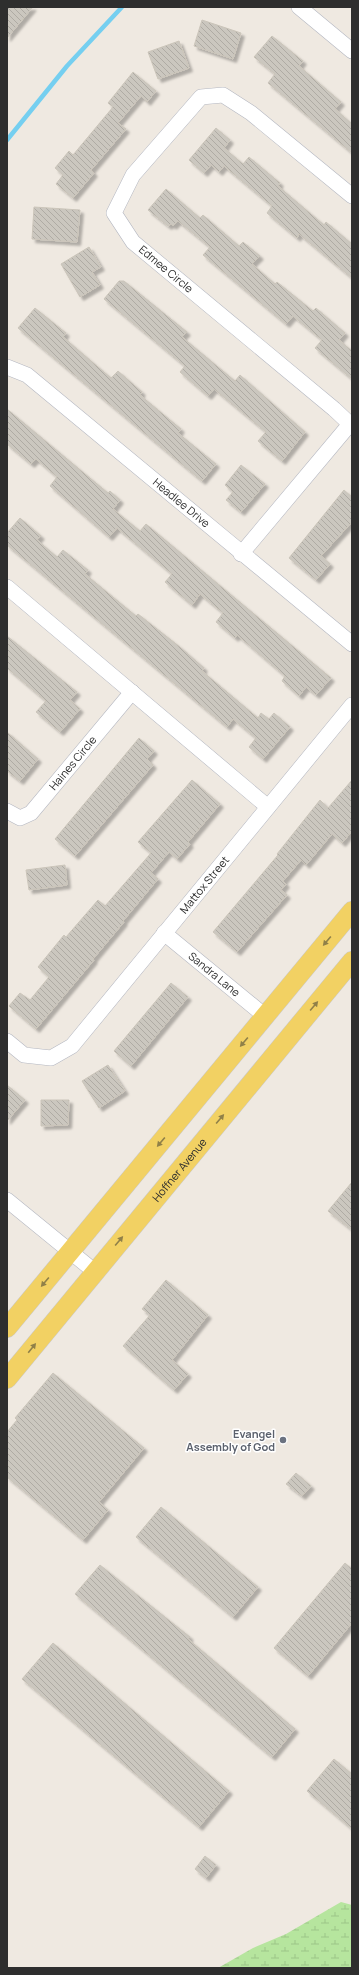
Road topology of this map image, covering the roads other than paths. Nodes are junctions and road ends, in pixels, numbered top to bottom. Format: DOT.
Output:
graph roads {
  1 [pos="299,7"];
  2 [pos="352,51"];
  3 [pos="352,196"];
  4 [pos="7,367"];
  5 [pos="241,554"];
  6 [pos="7,588"];
  7 [pos="352,644"];
  8 [pos="132,692"];
  9 [pos="352,705"];
  10 [pos="268,807"];
  11 [pos="7,811"];
  12 [pos="352,911"];
  13 [pos="164,933"];
  14 [pos="352,961"];
  15 [pos="265,1016"];
  16 [pos="7,1041"];
  17 [pos="7,1200"];
  18 [pos="70,1252"];
  19 [pos="94,1271"];
  20 [pos="7,1328"];
  21 [pos="7,1379"];
  1 -- 2 [label="street"];
  3 -- 5 [label="street, Edmee Circle"];
  4 -- 5 [label="street, Headlee Drive"];
  5 -- 7 [label="street, Headlee Drive"];
  6 -- 8 [label="street"];
  8 -- 10 [label="street"];
  8 -- 11 [label="street, Haines Circle"];
  9 -- 10 [label="street, Mattox Street"];
  10 -- 13 [label="street, Mattox Street"];
  12 -- 15 [label="main road, one-way"];
  13 -- 15 [label="street, Sandra Lane"];
  13 -- 16 [label="street, Mattox Street"];
  19 -- 14 [label="main road, Hoffner Avenue, one-way"];
  15 -- 18 [label="main road, one-way"];
  17 -- 18 [label="street"];
  18 -- 19 [label="street"];
  18 -- 20 [label="main road, one-way"];
  21 -- 19 [label="main road, Hoffner Avenue, one-way"];
}
